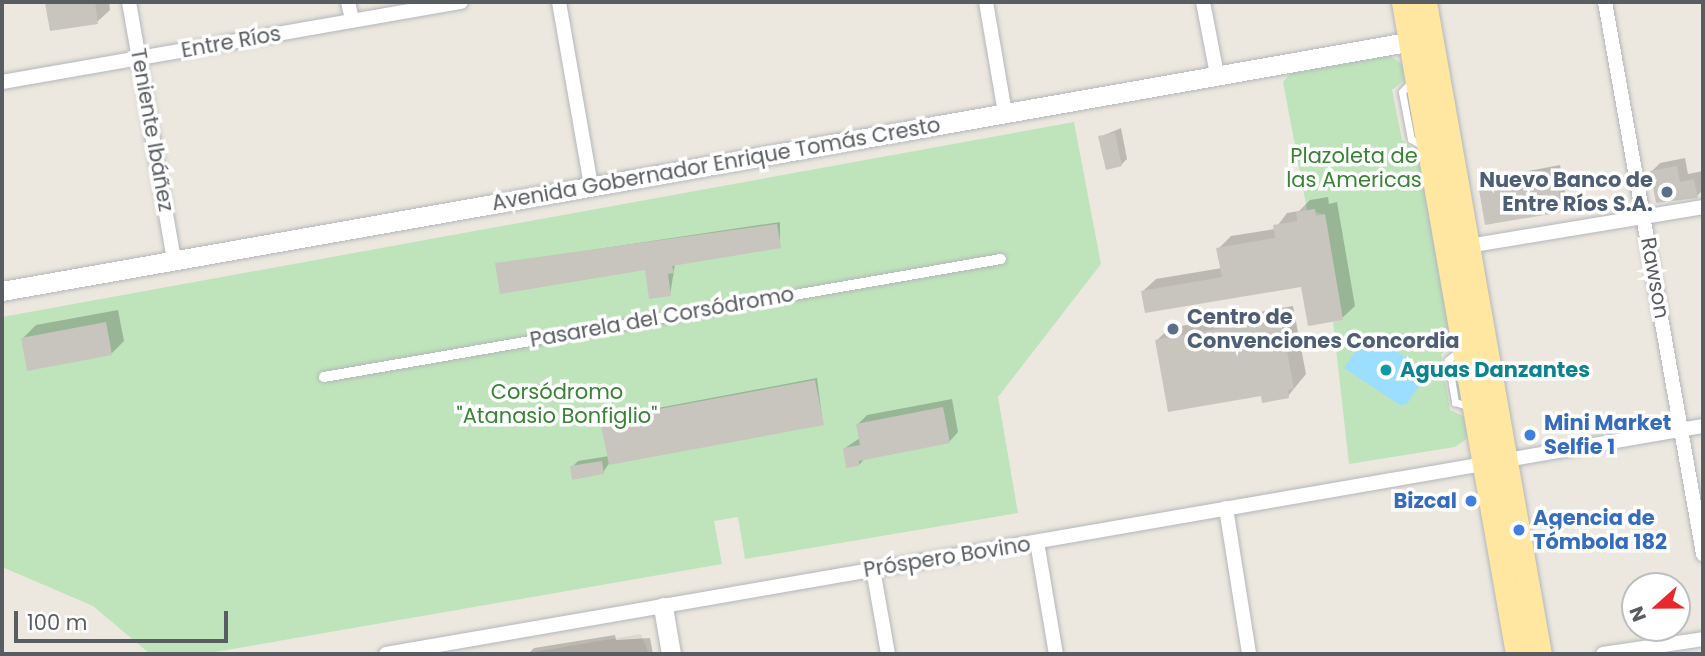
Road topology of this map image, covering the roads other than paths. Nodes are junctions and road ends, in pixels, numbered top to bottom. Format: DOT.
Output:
graph roads {
  1 [pos="129,2"];
  2 [pos="348,2"];
  3 [pos="461,2"];
  4 [pos="559,2"];
  5 [pos="986,2"];
  6 [pos="1203,2"];
  7 [pos="1424,2"];
  8 [pos="1605,2"];
  9 [pos="352,20"];
  10 [pos="1413,25"];
  11 [pos="141,59"];
  12 [pos="1217,75"];
  13 [pos="2,82"];
  14 [pos="1006,113"];
  15 [pos="590,186"];
  16 [pos="1703,207"];
  17 [pos="1644,216"];
  18 [pos="1458,247"];
  19 [pos="174,259"];
  20 [pos="1001,260"];
  21 [pos="2,291"];
  22 [pos="324,377"];
  23 [pos="1703,426"];
  24 [pos="1681,430"];
  25 [pos="1508,459"];
  26 [pos="1485,463"];
  27 [pos="1226,508"];
  28 [pos="1037,542"];
  29 [pos="1703,554"];
  30 [pos="873,569"];
  31 [pos="663,607"];
  32 [pos="1703,639"];
  33 [pos="454,648"];
  34 [pos="386,654"];
  35 [pos="671,654"];
  36 [pos="888,654"];
  37 [pos="1056,654"];
  38 [pos="1249,654"];
  39 [pos="1517,654"];
  40 [pos="1540,654"];
  41 [pos="1603,654"];
  1 -- 11 [label="street, Teniente Ibáñez"];
  2 -- 9 [label="street"];
  3 -- 9 [label="street, Entre Ríos"];
  4 -- 15 [label="street"];
  5 -- 14 [label="street"];
  6 -- 12 [label="street"];
  7 -- 10 [label="main road"];
  8 -- 17 [label="street, Rawson"];
  9 -- 11 [label="street, Entre Ríos"];
  10 -- 12 [label="street, Avenida Gobernador Enrique Tomás Cresto"];
  10 -- 18 [label="main road"];
  10 -- 18 [label="main road"];
  11 -- 13 [label="street, Entre Ríos"];
  11 -- 19 [label="street, Teniente Ibáñez"];
  12 -- 14 [label="street, Avenida Gobernador Enrique Tomás Cresto"];
  14 -- 15 [label="street, Avenida Gobernador Enrique Tomás Cresto"];
  15 -- 19 [label="street, Avenida Gobernador Enrique Tomás Cresto"];
  16 -- 17 [label="street"];
  17 -- 18 [label="street"];
  17 -- 24 [label="street, Rawson"];
  18 -- 25 [label="main road"];
  18 -- 26 [label="main road"];
  19 -- 21 [label="street, Avenida Gobernador Enrique Tomás Cresto"];
  20 -- 22 [label="street, Pasarela del Corsódromo"];
  23 -- 24 [label="street, Próspero Bovino"];
  24 -- 25 [label="street, Próspero Bovino"];
  24 -- 29 [label="street, Rawson"];
  25 -- 26 [label="street, Próspero Bovino"];
  25 -- 40 [label="main road"];
  26 -- 27 [label="street, Próspero Bovino"];
  26 -- 39 [label="main road"];
  27 -- 28 [label="street, Próspero Bovino"];
  27 -- 38 [label="street"];
  28 -- 30 [label="street, Próspero Bovino"];
  28 -- 37 [label="street"];
  30 -- 31 [label="street, Próspero Bovino"];
  30 -- 36 [label="street"];
  31 -- 33 [label="street, Próspero Bovino"];
  31 -- 35 [label="street"];
  32 -- 41 [label="street"];
  33 -- 34 [label="street, Próspero Bovino"];
}
